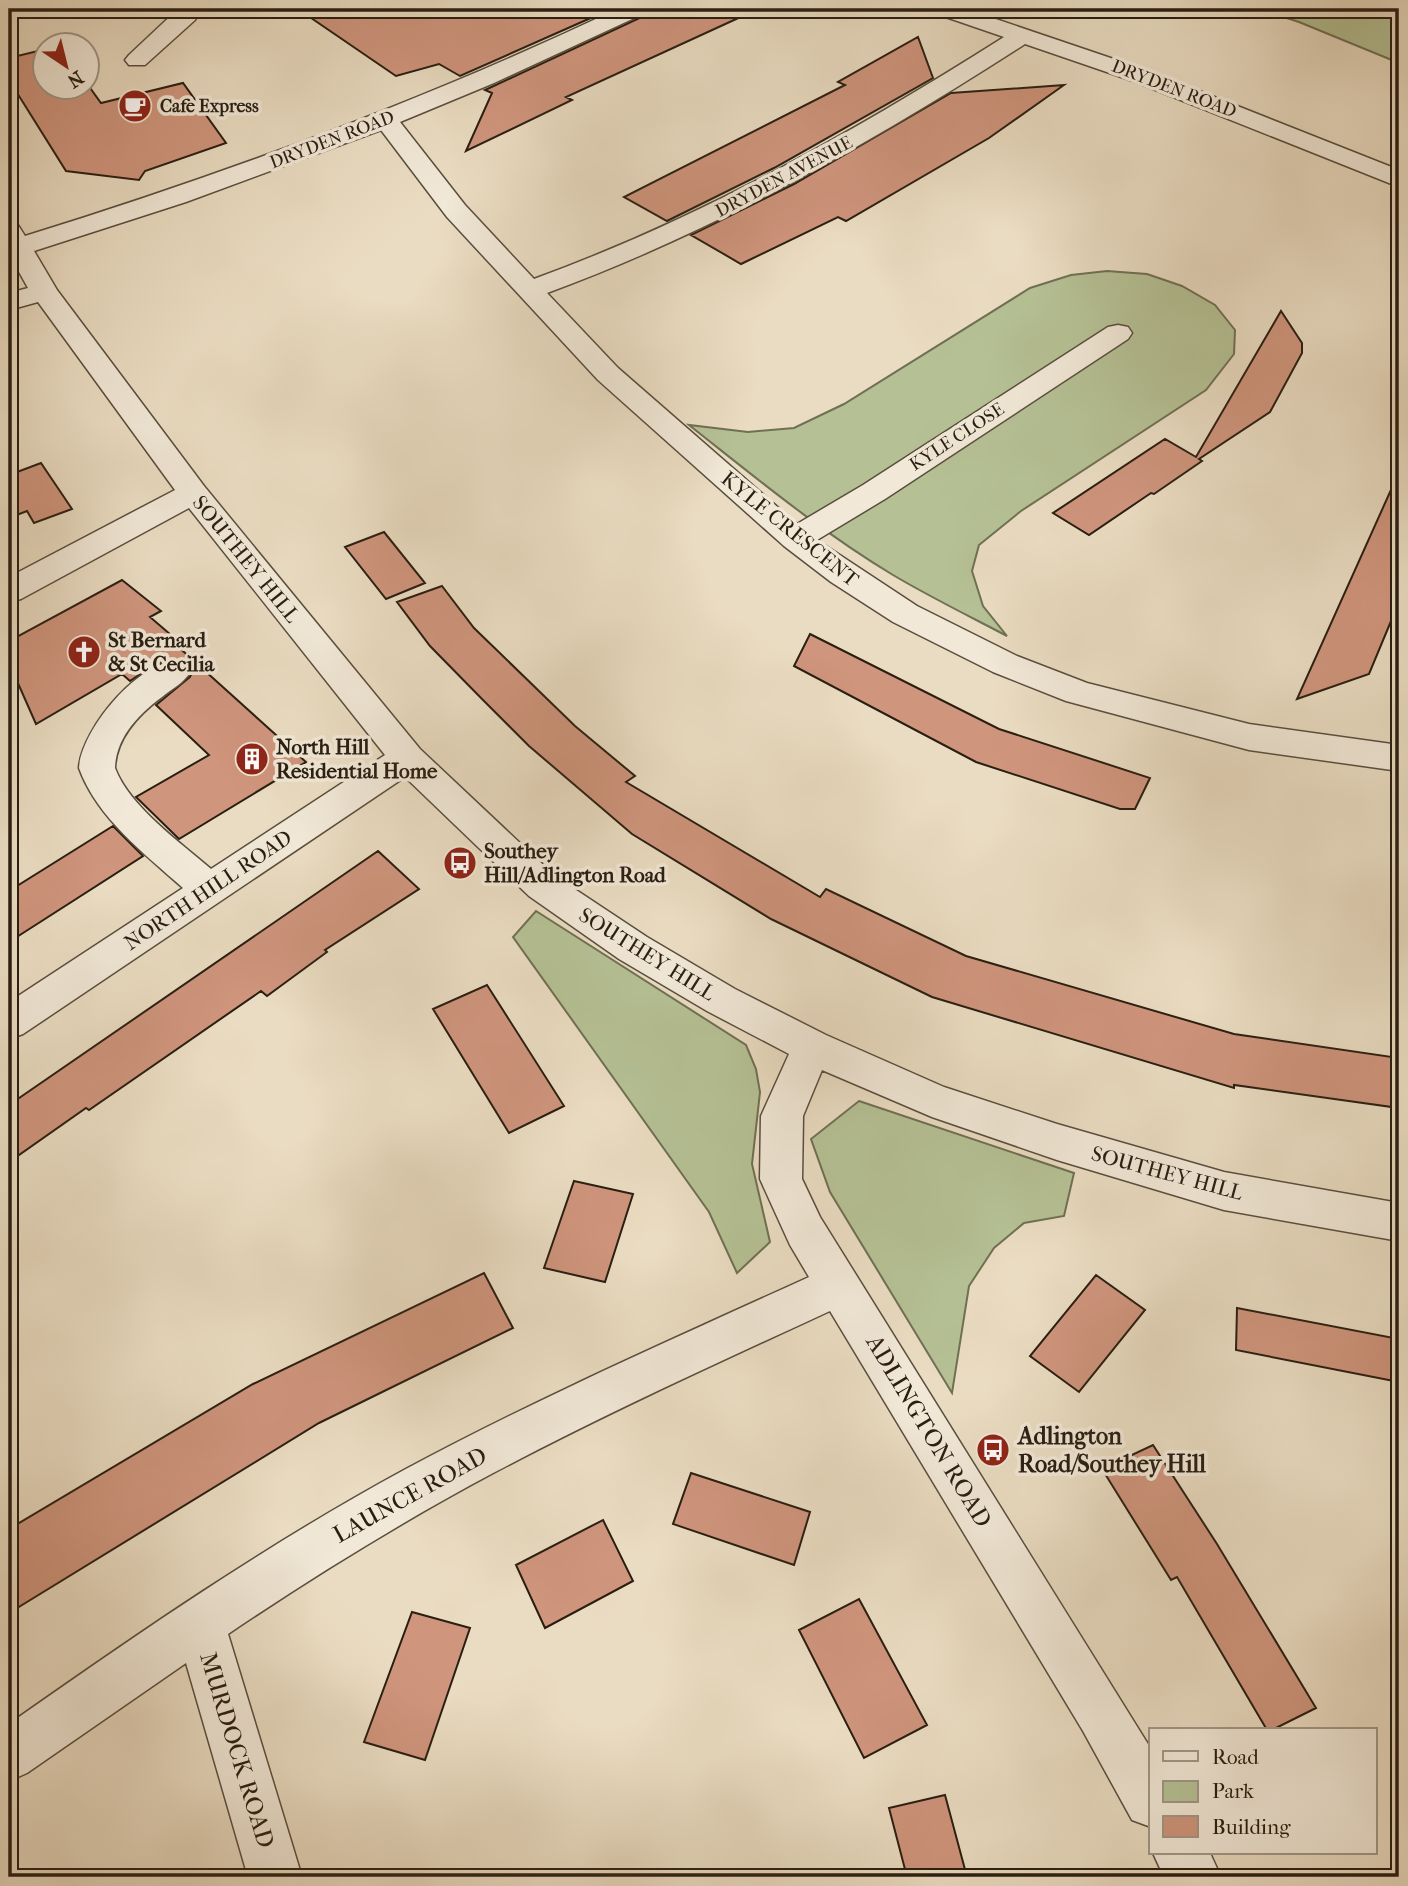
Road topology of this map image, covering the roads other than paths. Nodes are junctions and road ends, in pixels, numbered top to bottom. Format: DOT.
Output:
graph roads {
  1 [pos="189,9"];
  2 [pos="635,9"];
  3 [pos="945,9"];
  4 [pos="1023,34"];
  5 [pos="136,60"];
  6 [pos="385,119"];
  7 [pos="1399,179"];
  8 [pos="14,239"];
  9 [pos="529,290"];
  10 [pos="44,292"];
  11 [pos="9,302"];
  12 [pos="1118,333"];
  13 [pos="193,493"];
  14 [pos="796,539"];
  15 [pos="9,591"];
  16 [pos="174,671"];
  17 [pos="407,758"];
  18 [pos="1399,758"];
  19 [pos="209,889"];
  20 [pos="9,1023"];
  21 [pos="812,1047"];
  22 [pos="1399,1222"];
  23 [pos="840,1284"];
  24 [pos="199,1622"];
  25 [pos="9,1755"];
  26 [pos="1149,1797"];
  27 [pos="1181,1854"];
  28 [pos="275,1877"];
  29 [pos="1194,1877"];
  1 -- 5 [label="street"];
  2 -- 6 [label="street, DRYDEN ROAD"];
  3 -- 4 [label="street, DRYDEN ROAD"];
  4 -- 7 [label="street, DRYDEN ROAD"];
  4 -- 9 [label="street, DRYDEN AVENUE"];
  6 -- 8 [label="street, DRYDEN ROAD"];
  6 -- 9 [label="street, KYLE CRESCENT"];
  8 -- 10 [label="street, SOUTHEY HILL"];
  9 -- 14 [label="street, KYLE CRESCENT"];
  10 -- 11 [label="street"];
  10 -- 13 [label="street, SOUTHEY HILL"];
  12 -- 14 [label="street, KYLE CLOSE"];
  13 -- 15 [label="street"];
  13 -- 17 [label="street, SOUTHEY HILL"];
  14 -- 18 [label="street, KYLE CRESCENT"];
  16 -- 19 [label="street"];
  17 -- 19 [label="street, NORTH HILL ROAD"];
  17 -- 21 [label="street, SOUTHEY HILL"];
  19 -- 20 [label="street, NORTH HILL ROAD"];
  21 -- 22 [label="street, SOUTHEY HILL"];
  21 -- 23 [label="street, ADLINGTON ROAD"];
  23 -- 24 [label="street, LAUNCE ROAD"];
  23 -- 26 [label="street, ADLINGTON ROAD"];
  24 -- 25 [label="street, LAUNCE ROAD"];
  24 -- 28 [label="street, MURDOCK ROAD"];
  27 -- 29 [label="street"];
}
